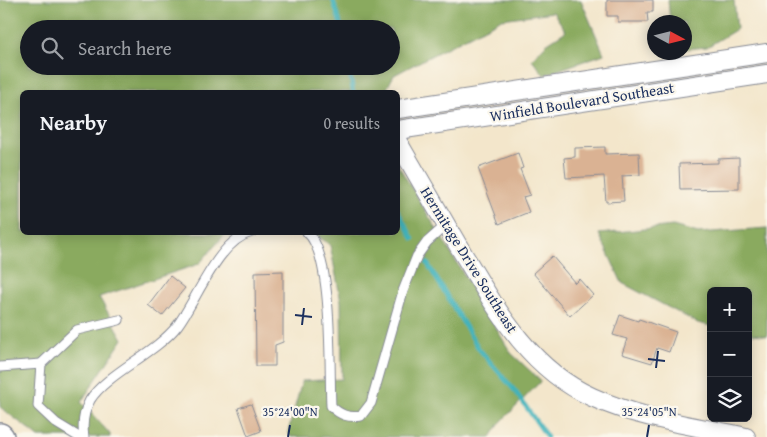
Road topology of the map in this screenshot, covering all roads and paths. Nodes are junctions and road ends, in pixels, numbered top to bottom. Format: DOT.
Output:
graph roads {
  1 [pos="767,54"];
  2 [pos="745,67"];
  3 [pos="767,74"];
  4 [pos="400,108"];
  5 [pos="400,130"];
  6 [pos="400,145"];
  7 [pos="446,225"];
  8 [pos="243,235"];
  9 [pos="308,235"];
  10 [pos="119,320"];
  11 [pos="41,364"];
  12 [pos="0,367"];
  13 [pos="79,437"];
  14 [pos="84,437"];
  15 [pos="746,437"];
  1 -- 2 [label="street, Winfield Boulevard Southeast"];
  2 -- 3 [label="street, Winfield Boulevard Southeast"];
  2 -- 4 [label="street, Winfield Boulevard Southeast"];
  2 -- 5 [label="street, Winfield Boulevard Southeast"];
  6 -- 7 [label="street, Hermitage Drive Southeast"];
  7 -- 9 [label="lane"];
  7 -- 15 [label="street, Hermitage Drive Southeast"];
  8 -- 14 [label="lane"];
  10 -- 11 [label="lane"];
  11 -- 12 [label="lane"];
  11 -- 13 [label="lane"];
}
